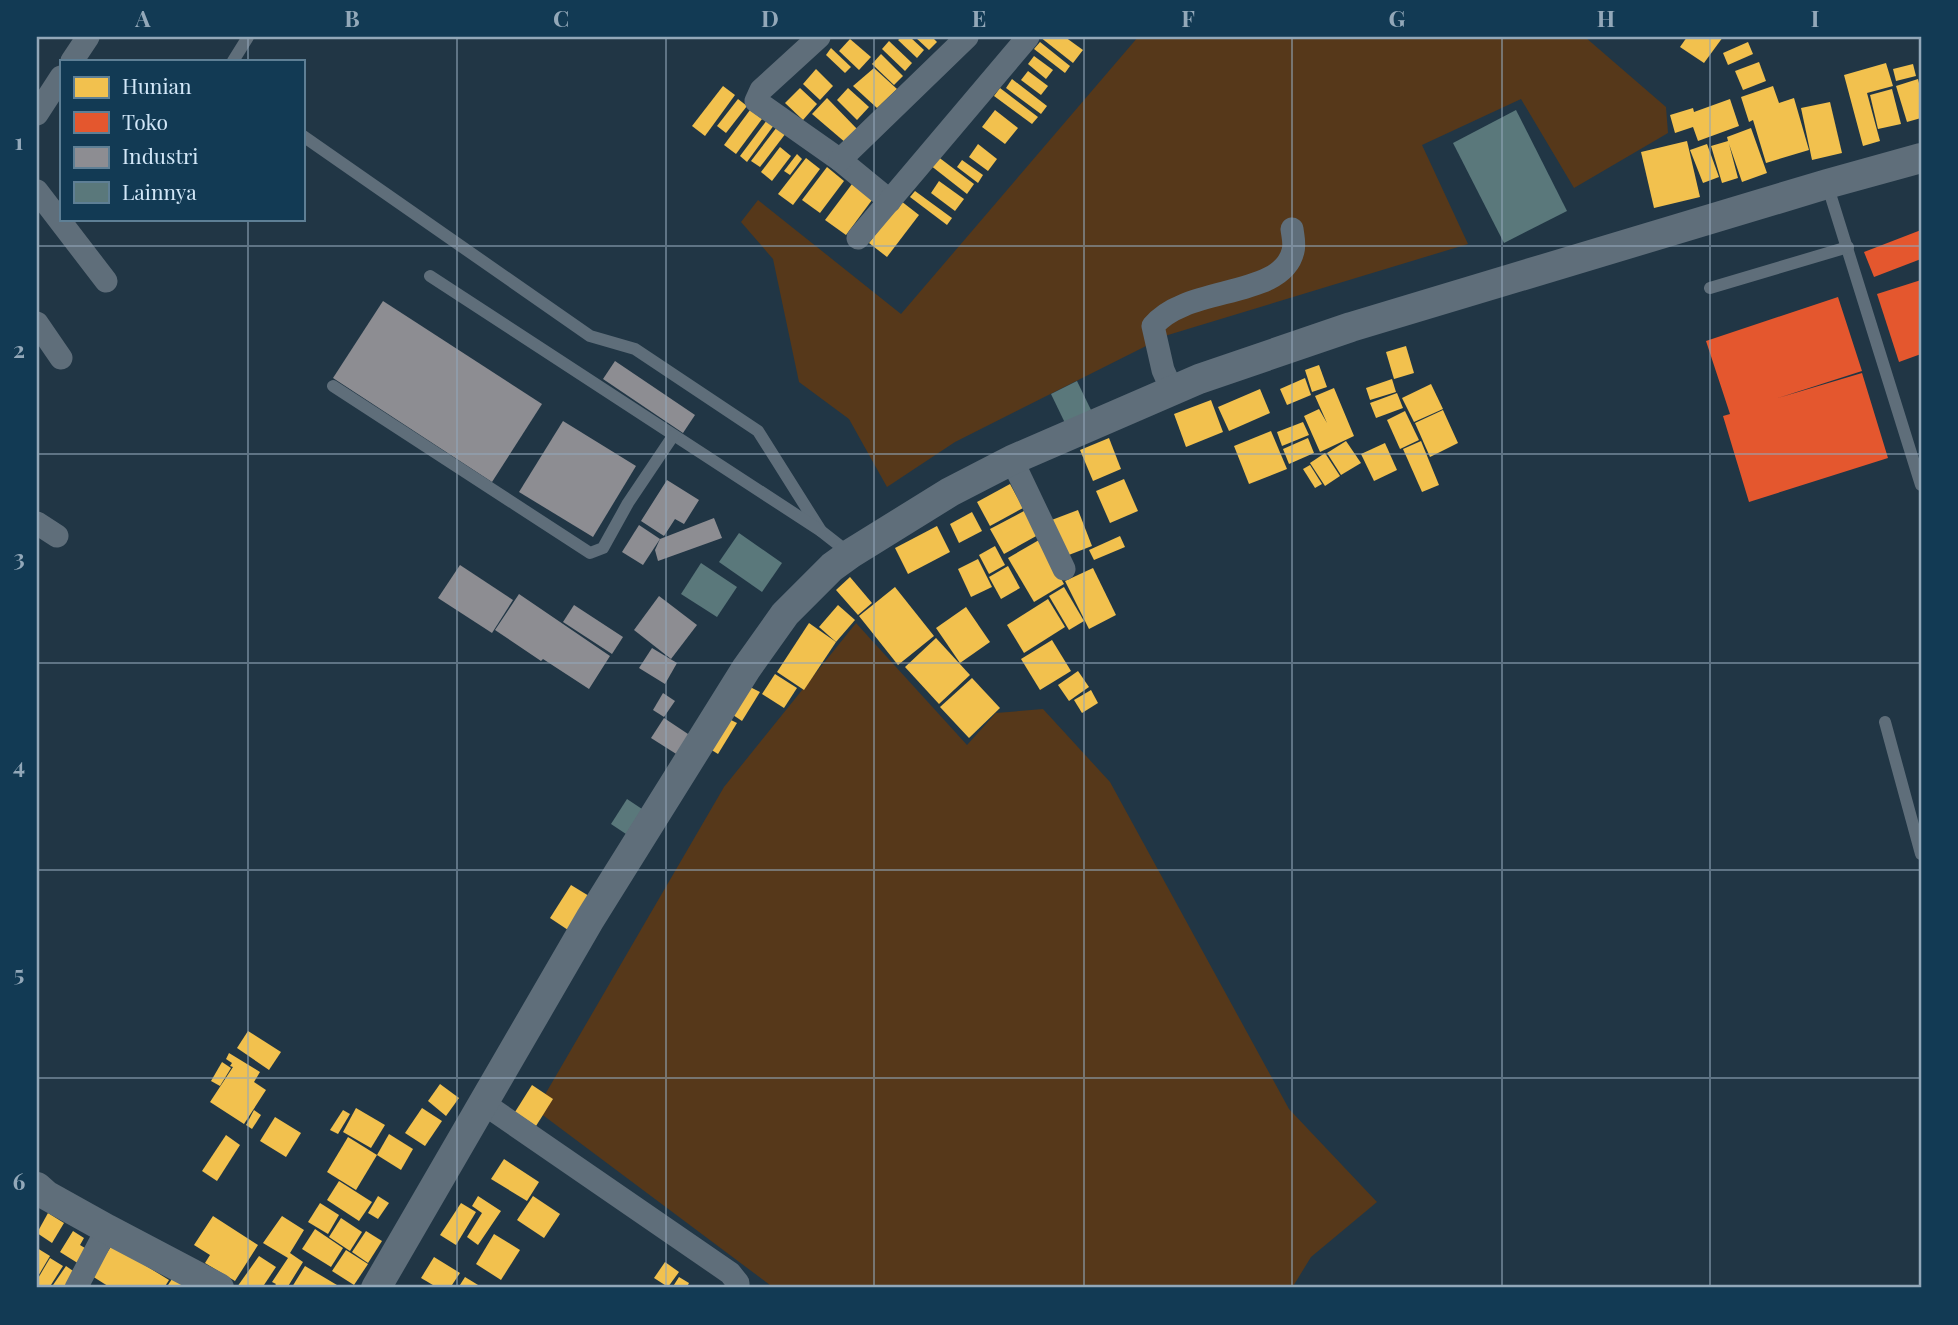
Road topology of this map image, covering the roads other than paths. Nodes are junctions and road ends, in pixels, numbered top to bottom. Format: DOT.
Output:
graph roads {
  1 [pos="88,37"];
  2 [pos="248,37"];
  3 [pos="967,37"];
  4 [pos="1028,37"];
  5 [pos="806,41"];
  6 [pos="73,60"];
  7 [pos="234,60"];
  8 [pos="60,79"];
  9 [pos="37,114"];
  10 [pos="304,137"];
  11 [pos="1921,158"];
  12 [pos="840,160"];
  13 [pos="1827,184"];
  14 [pos="37,191"];
  15 [pos="890,201"];
  16 [pos="1292,229"];
  17 [pos="858,238"];
  18 [pos="1847,247"];
  19 [pos="430,276"];
  20 [pos="106,281"];
  21 [pos="1710,288"];
  22 [pos="37,323"];
  23 [pos="61,358"];
  24 [pos="333,386"];
  25 [pos="1172,390"];
  26 [pos="673,436"];
  27 [pos="1012,460"];
  28 [pos="1921,485"];
  29 [pos="37,523"];
  30 [pos="821,531"];
  31 [pos="57,536"];
  32 [pos="850,554"];
  33 [pos="1064,569"];
  34 [pos="1885,722"];
  35 [pos="1921,854"];
  36 [pos="483,1103"];
  37 [pos="37,1187"];
  38 [pos="107,1229"];
  39 [pos="76,1288"];
  40 [pos="219,1288"];
  41 [pos="376,1288"];
  42 [pos="738,1288"];
  1 -- 6 [label="street"];
  2 -- 7 [label="lane"];
  3 -- 12 [label="street"];
  4 -- 15 [label="street"];
  5 -- 12 [label="street"];
  8 -- 9 [label="street"];
  10 -- 30 [label="lane"];
  11 -- 13 [label="street"];
  12 -- 15 [label="street"];
  13 -- 18 [label="lane"];
  13 -- 25 [label="street"];
  14 -- 20 [label="street"];
  15 -- 17 [label="street"];
  16 -- 25 [label="street"];
  18 -- 21 [label="lane"];
  18 -- 28 [label="lane"];
  19 -- 26 [label="lane"];
  22 -- 23 [label="street"];
  24 -- 26 [label="lane"];
  25 -- 27 [label="street"];
  26 -- 30 [label="lane"];
  27 -- 32 [label="street"];
  27 -- 33 [label="street"];
  29 -- 31 [label="street"];
  30 -- 32 [label="lane"];
  32 -- 36 [label="street"];
  34 -- 35 [label="lane"];
  36 -- 41 [label="street"];
  36 -- 42 [label="street"];
  37 -- 38 [label="street"];
  38 -- 39 [label="street"];
  38 -- 40 [label="street"];
}
